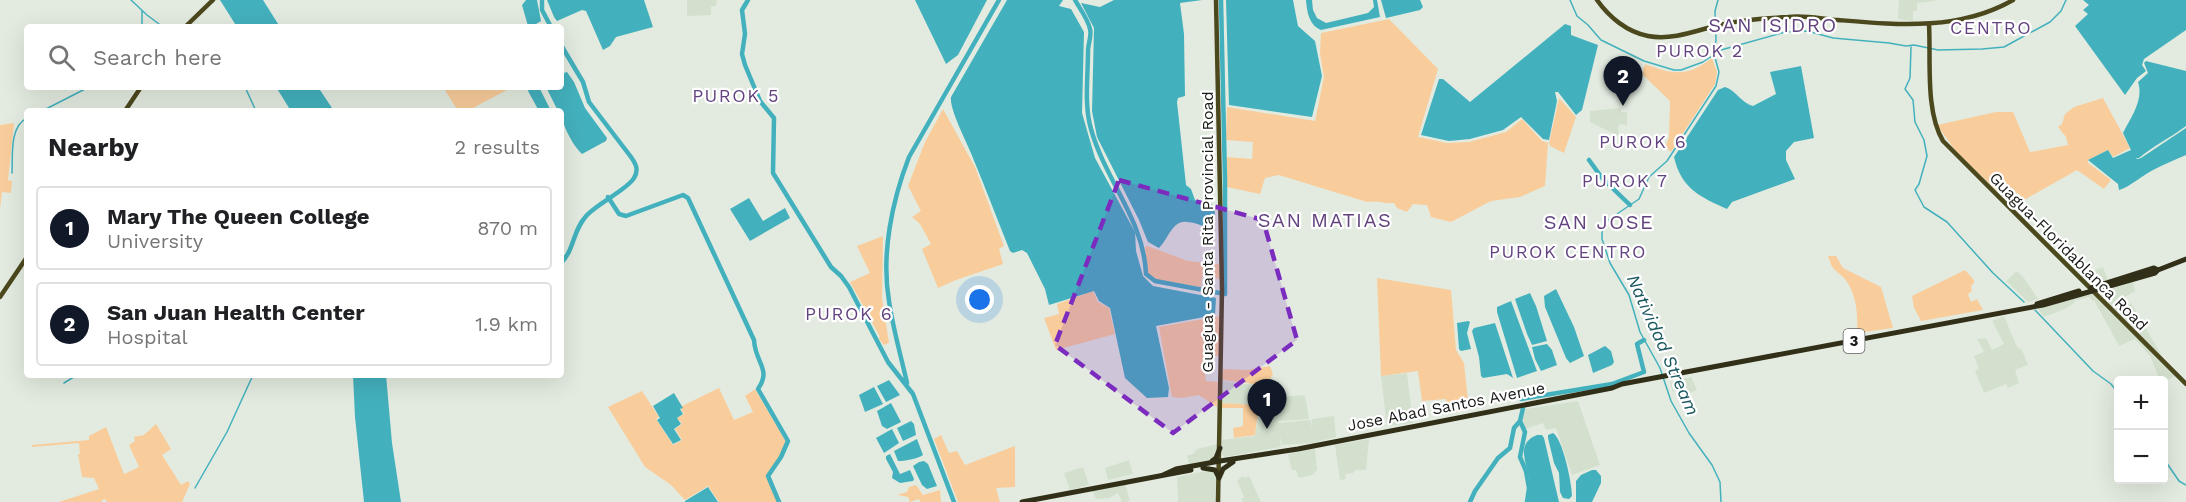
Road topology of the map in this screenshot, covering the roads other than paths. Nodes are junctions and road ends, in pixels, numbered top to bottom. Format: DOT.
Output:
graph roads {
  1 [pos="1216,0"];
  2 [pos="1597,0"];
  3 [pos="2013,0"];
  4 [pos="211,2"];
  5 [pos="188,24"];
  6 [pos="1929,24"];
  7 [pos="139,90"];
  8 [pos="127,108"];
  9 [pos="2186,260"];
  10 [pos="24,261"];
  11 [pos="2091,290"];
  12 [pos="0,297"];
  13 [pos="2186,384"];
  14 [pos="1220,448"];
  15 [pos="1233,460"];
  16 [pos="1220,463"];
  17 [pos="1203,466"];
  18 [pos="1219,477"];
  19 [pos="1022,502"];
  20 [pos="1218,502"];
  1 -- 14 [label="main road, Guagua - Santa Rita Provincial Road"];
  2 -- 6 [label="main road"];
  3 -- 6 [label="main road"];
  4 -- 5 [label="main road"];
  6 -- 11 [label="main road, Guagua-Floridablanca Road"];
  7 -- 8 [label="main road"];
  9 -- 11 [label="highway, Jose Abad Santos Avenue / 3"];
  10 -- 12 [label="main road"];
  11 -- 13 [label="main road, Guagua-Floridablanca Road"];
  11 -- 15 [label="highway, Jose Abad Santos Avenue / 3"];
  14 -- 15 [label="highway"];
  14 -- 16 [label="main road, Guagua - Santa Rita Provincial Road"];
  14 -- 17 [label="highway"];
  15 -- 16 [label="highway, Jose Abad Santos Avenue / 3"];
  15 -- 18 [label="highway"];
  16 -- 17 [label="highway, Jose Abad Santos Avenue / 3"];
  16 -- 18 [label="main road, Guagua - Santa Rita Provincial Road"];
  17 -- 18 [label="highway"];
  17 -- 19 [label="highway, Jose Abad Santos Avenue / 3"];
  18 -- 20 [label="main road, Guagua - Santa Rita Provincial Road"];
}
